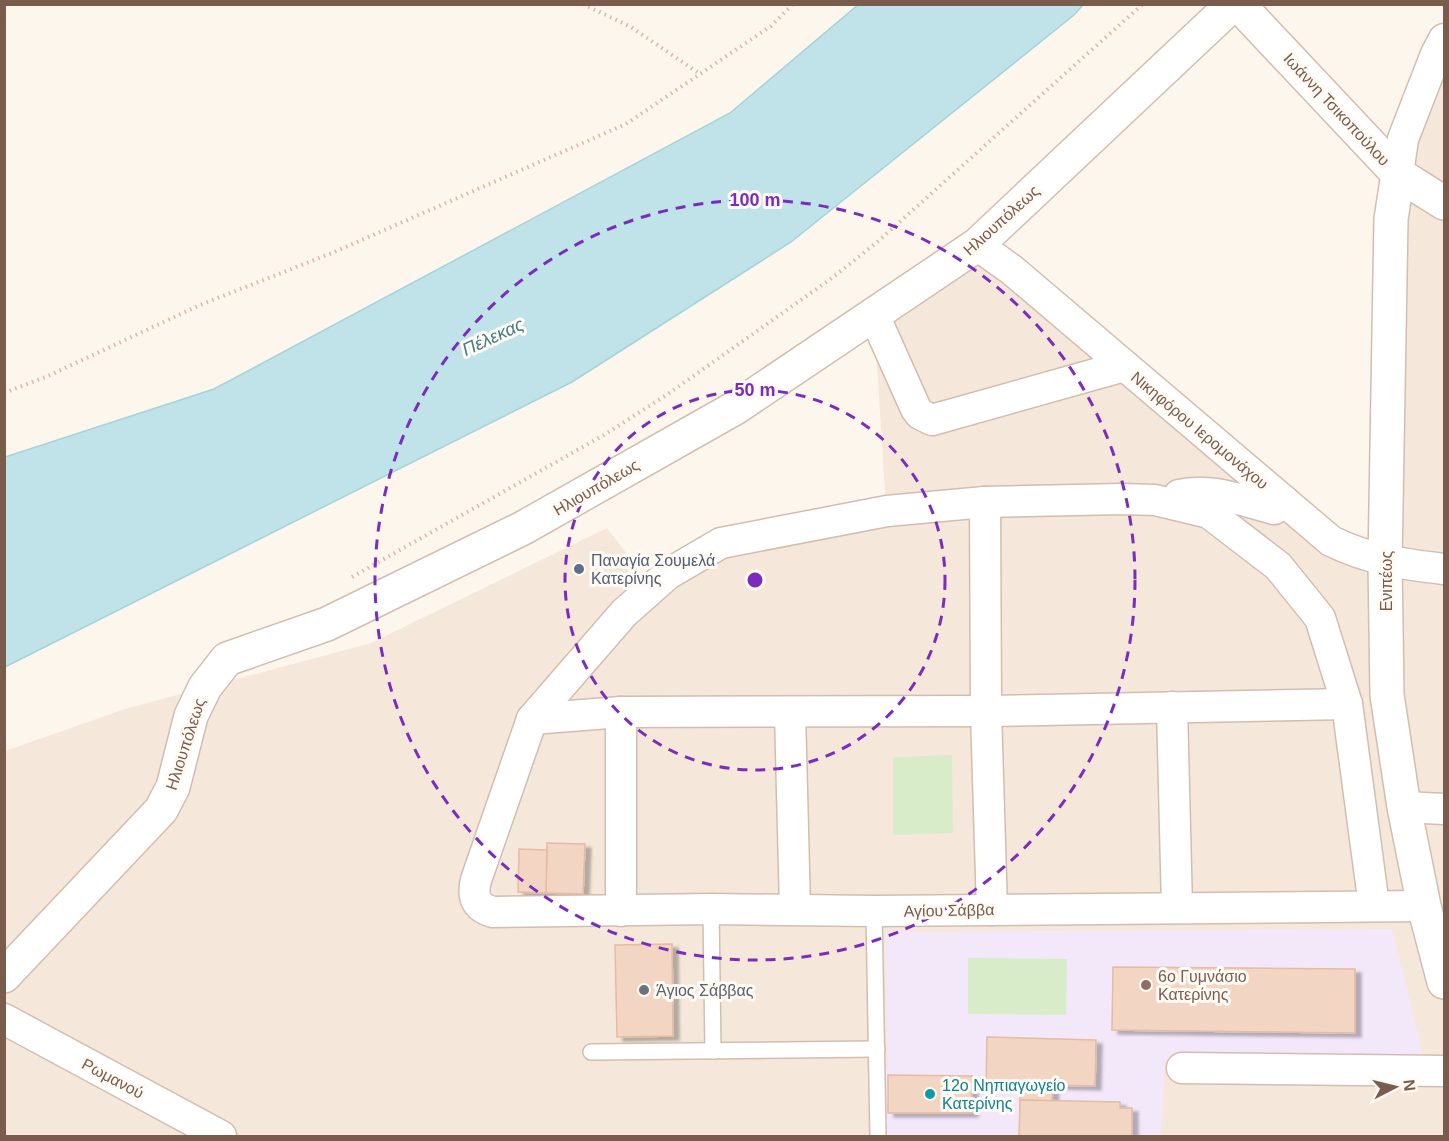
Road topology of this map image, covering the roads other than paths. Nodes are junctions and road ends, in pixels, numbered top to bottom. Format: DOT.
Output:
graph roads {
  1 [pos="1233,4"];
  2 [pos="1238,4"];
  3 [pos="1444,39"];
  4 [pos="1398,174"];
  5 [pos="1444,203"];
  6 [pos="977,246"];
  7 [pos="874,315"];
  8 [pos="1124,366"];
  9 [pos="1155,500"];
  10 [pos="1284,501"];
  11 [pos="985,502"];
  12 [pos="1385,562"];
  13 [pos="1444,569"];
  14 [pos="1347,704"];
  15 [pos="1172,707"];
  16 [pos="986,711"];
  17 [pos="621,712"];
  18 [pos="790,712"];
  19 [pos="532,719"];
  20 [pos="1404,807"];
  21 [pos="1444,809"];
  22 [pos="1374,906"];
  23 [pos="1424,906"];
  24 [pos="1177,908"];
  25 [pos="711,909"];
  26 [pos="795,909"];
  27 [pos="992,910"];
  28 [pos="621,911"];
  29 [pos="874,911"];
  30 [pos="4,976"];
  31 [pos="1444,982"];
  32 [pos="4,1019"];
  33 [pos="877,1049"];
  34 [pos="713,1051"];
  35 [pos="591,1052"];
  36 [pos="1182,1068"];
  37 [pos="1444,1071"];
  38 [pos="221,1137"];
  39 [pos="878,1137"];
  1 -- 6 [label="street, Ηλιουπόλεως"];
  2 -- 4 [label="street, Ιωάννη Τσικοπούλου"];
  3 -- 4 [label="street"];
  4 -- 5 [label="street, Ιωάννη Τσικοπούλου"];
  4 -- 12 [label="street, Ενιπέως"];
  6 -- 7 [label="street, Ηλιουπόλεως"];
  6 -- 8 [label="street, Νικηφόρου Ιερομονάχου"];
  7 -- 8 [label="street"];
  7 -- 30 [label="street, Ηλιουπόλεως"];
  8 -- 10 [label="street, Νικηφόρου Ιερομονάχου"];
  9 -- 10 [label="street"];
  9 -- 11 [label="street"];
  9 -- 14 [label="street"];
  10 -- 12 [label="street, Νικηφόρου Ιερομονάχου"];
  11 -- 16 [label="street"];
  11 -- 19 [label="street"];
  12 -- 13 [label="street, Νικηφόρου Ιερομονάχου"];
  12 -- 20 [label="street, Ενιπέως"];
  14 -- 15 [label="street"];
  14 -- 22 [label="street"];
  15 -- 16 [label="street"];
  15 -- 24 [label="street"];
  16 -- 18 [label="street"];
  16 -- 27 [label="street"];
  17 -- 18 [label="street"];
  17 -- 19 [label="street"];
  17 -- 28 [label="street"];
  18 -- 26 [label="street"];
  19 -- 28 [label="street, Αγίου Σάββα"];
  20 -- 21 [label="street"];
  20 -- 23 [label="street, Ενιπέως"];
  22 -- 23 [label="street, Αγίου Σάββα"];
  22 -- 24 [label="street, Αγίου Σάββα"];
  23 -- 31 [label="street, Ενιπέως"];
  24 -- 27 [label="street, Αγίου Σάββα"];
  25 -- 26 [label="street, Αγίου Σάββα"];
  25 -- 28 [label="street, Αγίου Σάββα"];
  25 -- 34 [label="lane"];
  26 -- 29 [label="street, Αγίου Σάββα"];
  27 -- 29 [label="street, Αγίου Σάββα"];
  29 -- 33 [label="lane"];
  32 -- 38 [label="street, Ρωμανού"];
  33 -- 34 [label="lane"];
  33 -- 39 [label="lane"];
  34 -- 35 [label="lane"];
  36 -- 37 [label="street"];
}
